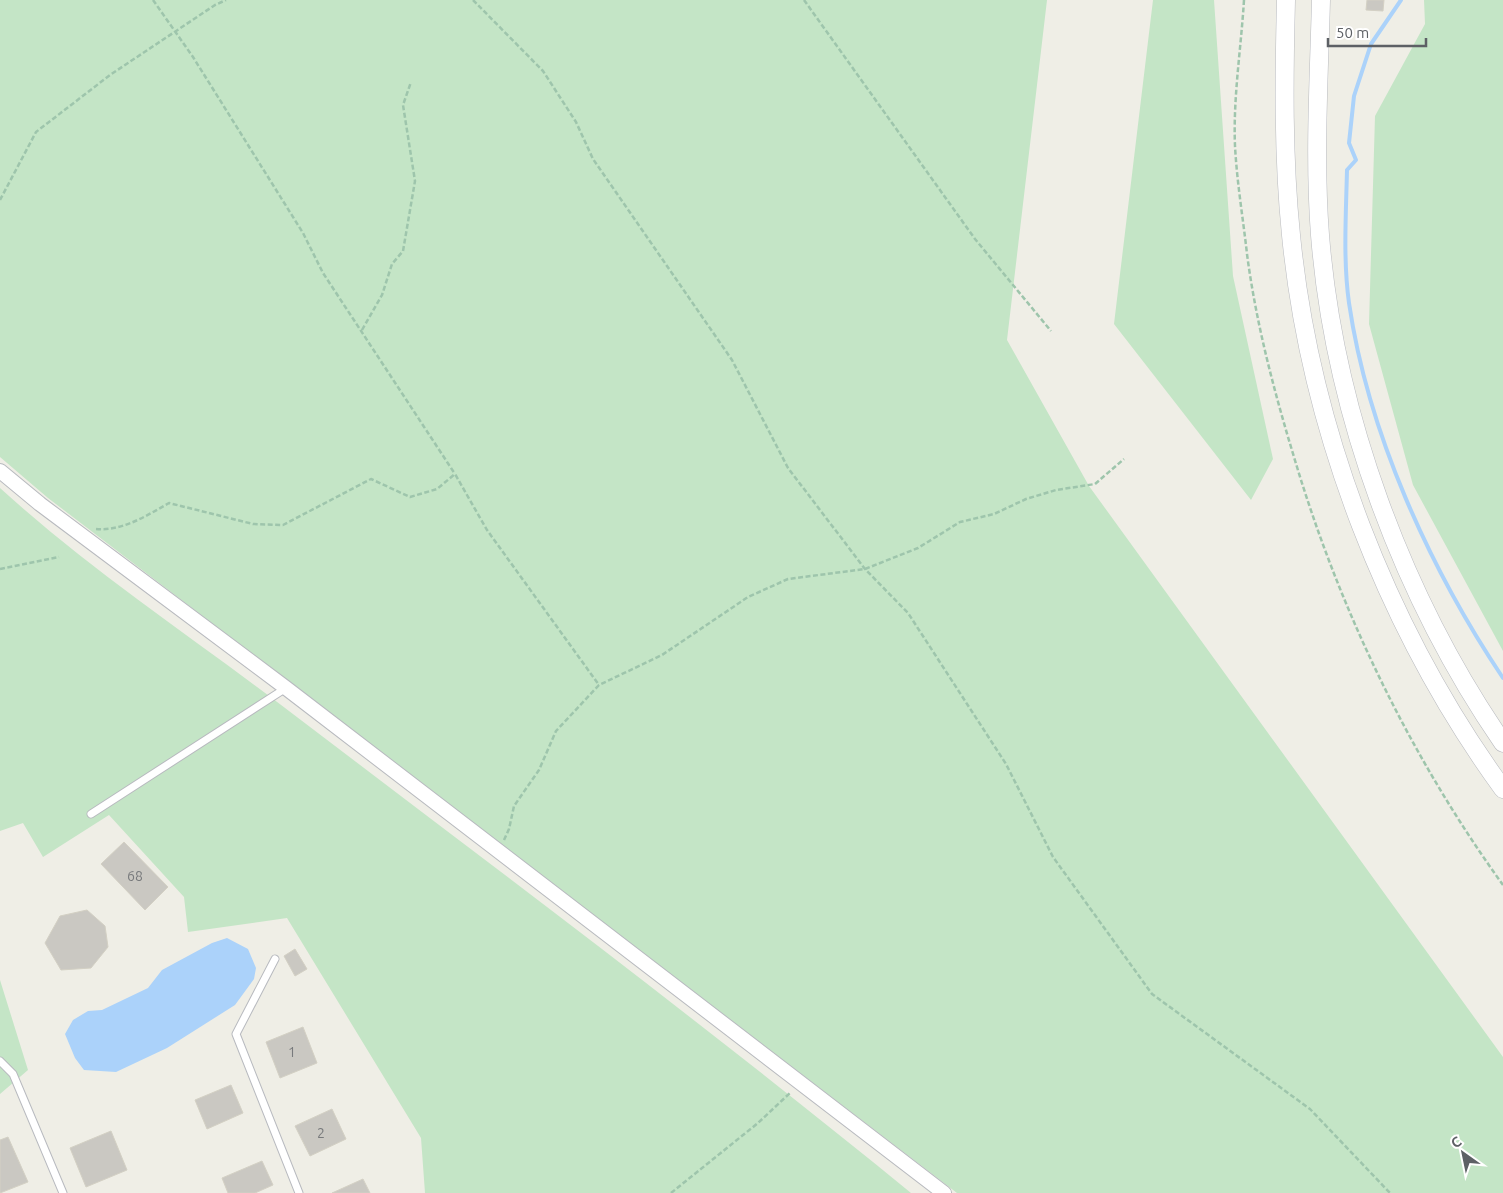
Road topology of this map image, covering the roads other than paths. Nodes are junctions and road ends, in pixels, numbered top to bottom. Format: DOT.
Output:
graph roads {
  1 [pos="1286,0"];
  2 [pos="1321,0"];
  3 [pos="0,470"];
  4 [pos="286,688"];
  5 [pos="1503,743"];
  6 [pos="1502,789"];
  7 [pos="91,814"];
  8 [pos="275,959"];
  9 [pos="0,1061"];
  10 [pos="63,1193"];
  11 [pos="299,1193"];
  12 [pos="944,1193"];
  1 -- 6 [label="street"];
  2 -- 5 [label="street"];
  3 -- 4 [label="street"];
  4 -- 7 [label="lane"];
  4 -- 12 [label="street"];
  8 -- 11 [label="lane"];
  9 -- 10 [label="lane"];
}
